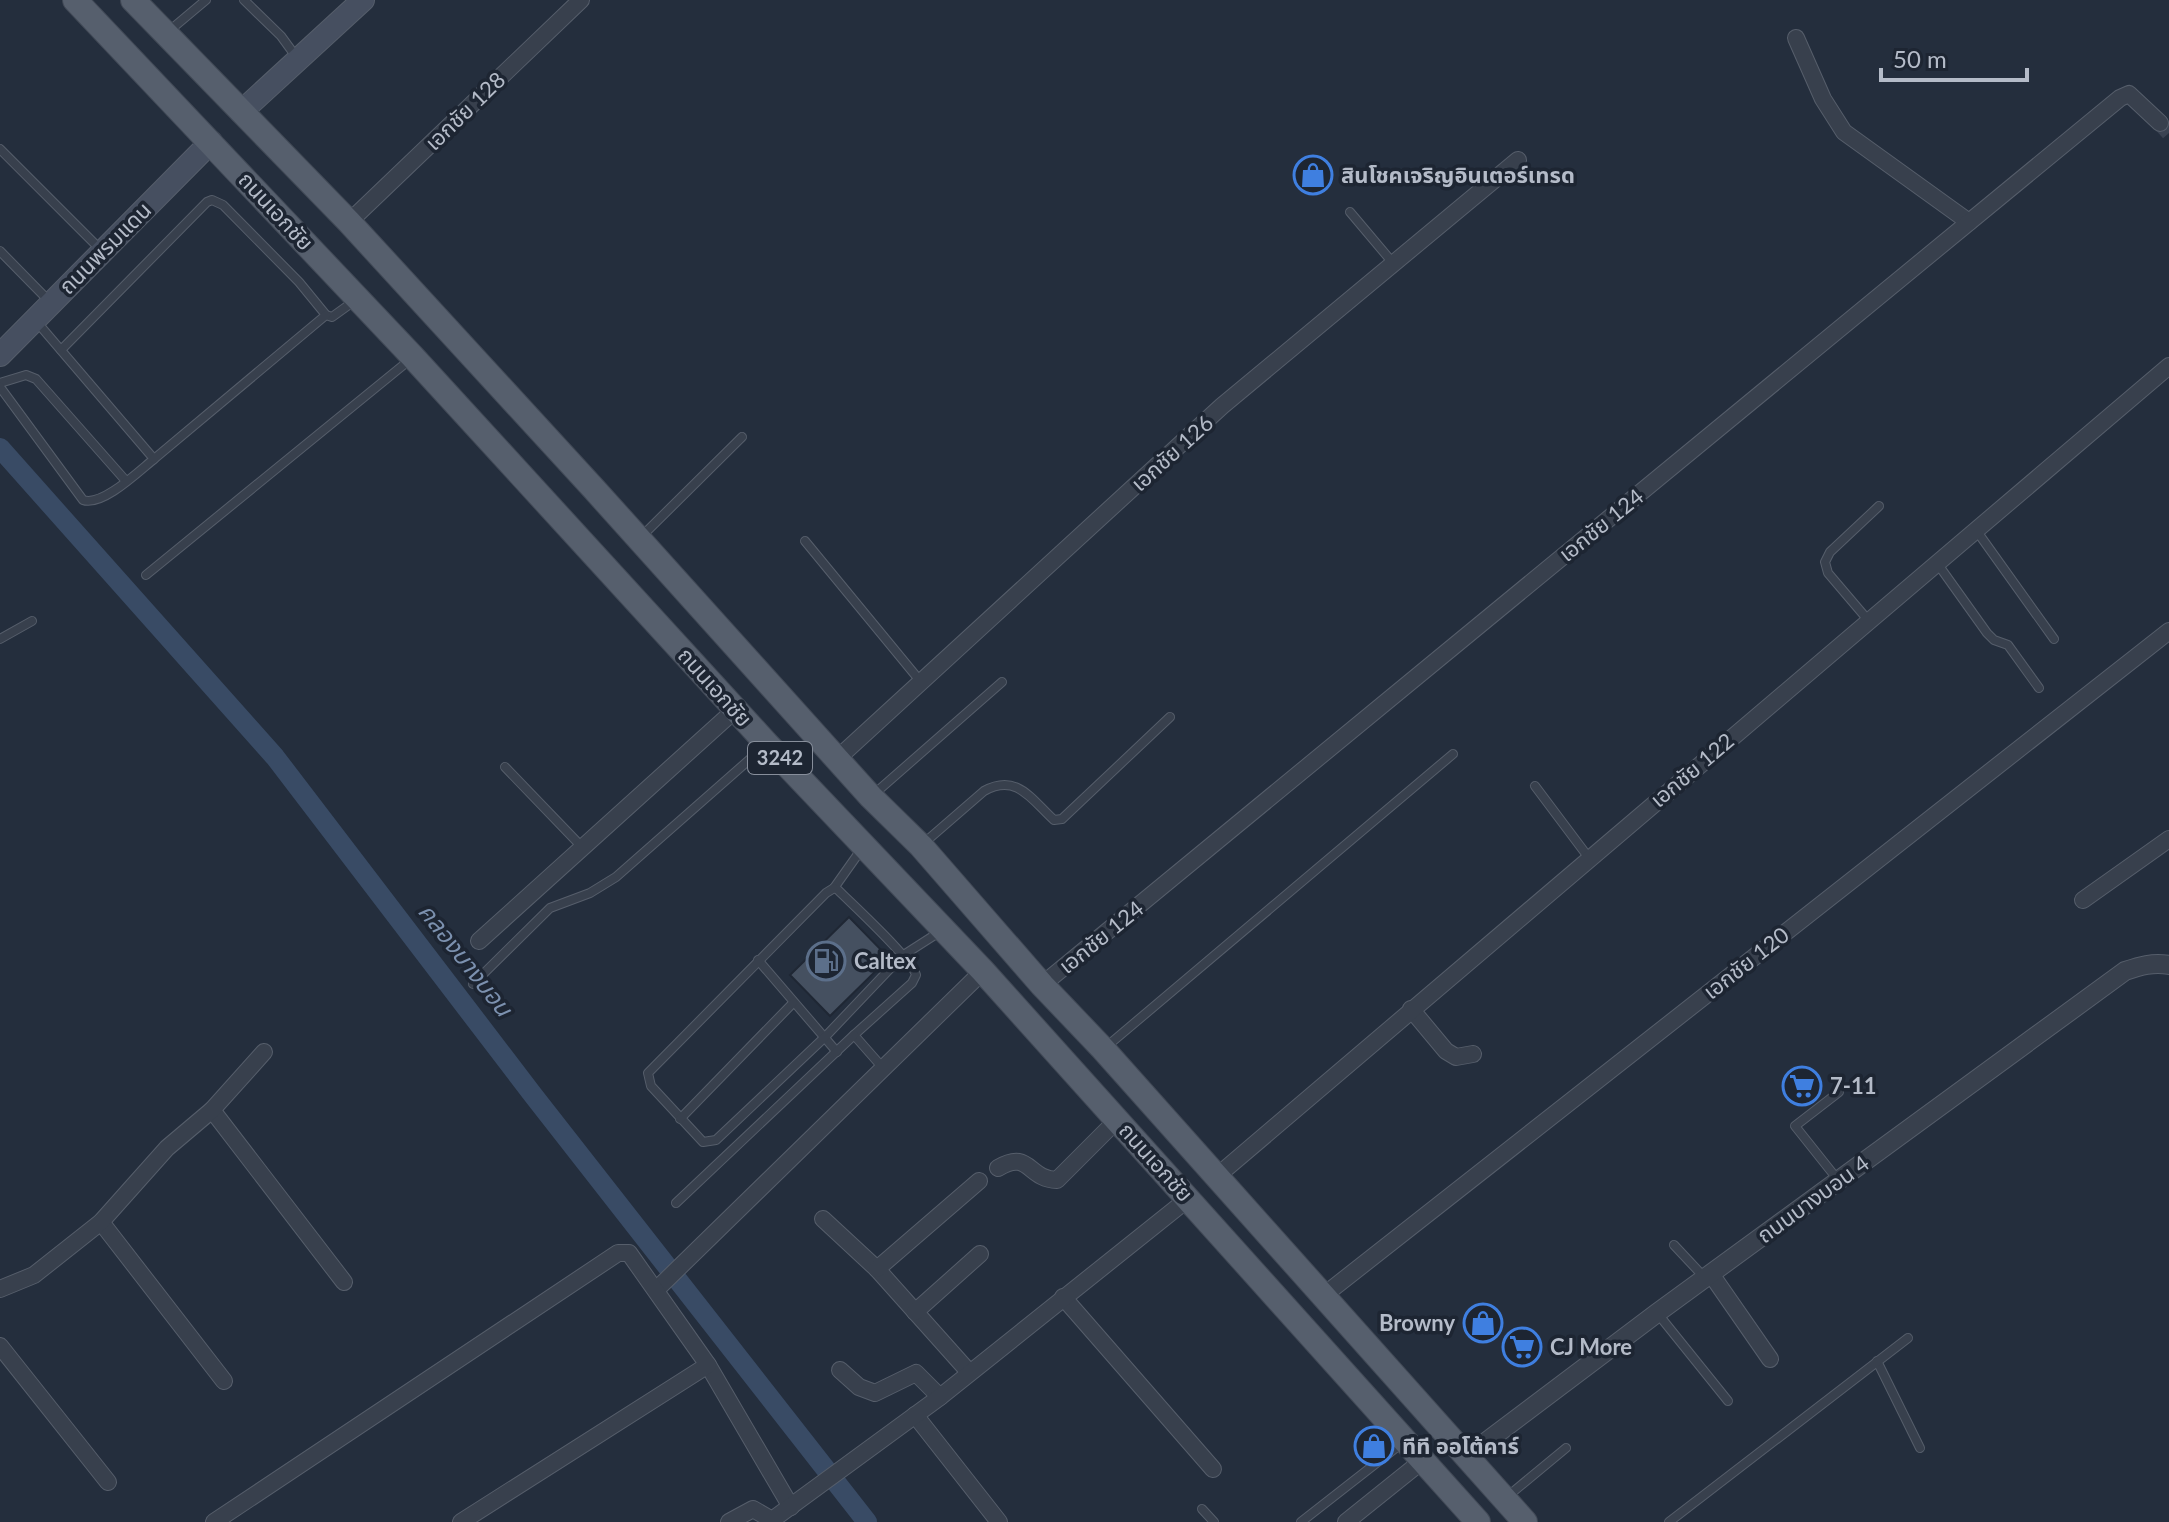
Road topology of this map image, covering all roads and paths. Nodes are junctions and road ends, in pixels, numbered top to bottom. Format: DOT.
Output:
graph roads {
  1 [pos="75,0"];
  2 [pos="133,0"];
  3 [pos="206,0"];
  4 [pos="244,0"];
  5 [pos="363,0"];
  6 [pos="581,0"];
  7 [pos="166,34"];
  8 [pos="1796,38"];
  9 [pos="298,60"];
  10 [pos="241,112"];
  11 [pos="2160,123"];
  12 [pos="211,142"];
  13 [pos="0,149"];
  14 [pos="1518,160"];
  15 [pos="1350,212"];
  16 [pos="349,222"];
  17 [pos="1969,222"];
  18 [pos="101,250"];
  19 [pos="0,251"];
  20 [pos="1393,264"];
  21 [pos="357,299"];
  22 [pos="50,302"];
  23 [pos="326,315"];
  24 [pos="35,320"];
  25 [pos="61,350"];
  26 [pos="0,355"];
  27 [pos="413,357"];
  28 [pos="2169,366"];
  29 [pos="0,385"];
  30 [pos="742,437"];
  31 [pos="154,459"];
  32 [pos="126,481"];
  33 [pos="594,489"];
  34 [pos="1879,506"];
  35 [pos="559,516"];
  36 [pos="1975,529"];
  37 [pos="638,539"];
  38 [pos="805,541"];
  39 [pos="1937,562"];
  40 [pos="146,575"];
  41 [pos="1868,620"];
  42 [pos="32,621"];
  43 [pos="2169,631"];
  44 [pos="0,639"];
  45 [pos="2054,639"];
  46 [pos="921,682"];
  47 [pos="1002,682"];
  48 [pos="2039,688"];
  49 [pos="736,709"];
  50 [pos="1170,717"];
  51 [pos="767,744"];
  52 [pos="1453,754"];
  53 [pos="837,759"];
  54 [pos="505,767"];
  55 [pos="1535,786"];
  56 [pos="871,797"];
  57 [pos="2169,839"];
  58 [pos="863,846"];
  59 [pos="921,846"];
  60 [pos="583,847"];
  61 [pos="1589,858"];
  62 [pos="834,888"];
  63 [pos="2083,900"];
  64 [pos="943,930"];
  65 [pos="479,941"];
  66 [pos="902,956"];
  67 [pos="758,960"];
  68 [pos="2169,965"];
  69 [pos="983,971"];
  70 [pos="473,984"];
  71 [pos="1042,985"];
  72 [pos="793,1003"];
  73 [pos="1411,1009"];
  74 [pos="854,1035"];
  75 [pos="825,1037"];
  76 [pos="1103,1049"];
  77 [pos="264,1052"];
  78 [pos="837,1052"];
  79 [pos="1473,1054"];
  80 [pos="884,1068"];
  81 [pos="1839,1092"];
  82 [pos="212,1110"];
  83 [pos="680,1119"];
  84 [pos="1118,1119"];
  85 [pos="998,1168"];
  86 [pos="1216,1177"];
  87 [pos="1839,1180"];
  88 [pos="979,1181"];
  89 [pos="1189,1198"];
  90 [pos="676,1203"];
  91 [pos="823,1219"];
  92 [pos="101,1222"];
  93 [pos="1674,1245"];
  94 [pos="980,1254"];
  95 [pos="877,1269"];
  96 [pos="1708,1276"];
  97 [pos="344,1282"];
  98 [pos="662,1283"];
  99 [pos="0,1289"];
  100 [pos="1323,1296"];
  101 [pos="1063,1297"];
  102 [pos="915,1312"];
  103 [pos="1657,1313"];
  104 [pos="1908,1338"];
  105 [pos="0,1346"];
  106 [pos="1770,1359"];
  107 [pos="1877,1361"];
  108 [pos="708,1365"];
  109 [pos="840,1370"];
  110 [pos="969,1372"];
  111 [pos="224,1381"];
  112 [pos="940,1397"];
  113 [pos="1728,1401"];
  114 [pos="915,1415"];
  115 [pos="1406,1440"];
  116 [pos="1566,1448"];
  117 [pos="1920,1448"];
  118 [pos="1466,1457"];
  119 [pos="1422,1461"];
  120 [pos="1213,1469"];
  121 [pos="108,1482"];
  122 [pos="1504,1499"];
  123 [pos="791,1507"];
  124 [pos="1202,1509"];
  125 [pos="1471,1520"];
  126 [pos="773,1521"];
  127 [pos="214,1522"];
  128 [pos="461,1522"];
  129 [pos="729,1522"];
  130 [pos="999,1522"];
  131 [pos="1214,1522"];
  132 [pos="1301,1522"];
  133 [pos="1346,1522"];
  134 [pos="1525,1522"];
  135 [pos="1669,1522"];
  1 -- 12 [label="main road, ถนนเอกชัย / 3242"];
  2 -- 7 [label="main road, ถนนเอกชัย / 3242"];
  3 -- 7 [label="lane"];
  4 -- 9 [label="lane"];
  5 -- 9 [label="main road"];
  6 -- 16 [label="street, เอกชัย 128"];
  7 -- 10 [label="main road, ถนนเอกชัย / 3242"];
  8 -- 17 [label="street"];
  9 -- 10 [label="main road"];
  10 -- 12 [label="main road"];
  10 -- 16 [label="main road, ถนนเอกชัย / 3242"];
  11 -- 17 [label="street, เอกชัย 124"];
  12 -- 18 [label="main road, ถนนพรมแดน"];
  12 -- 21 [label="main road, ถนนเอกชัย / 3242"];
  13 -- 18 [label="lane"];
  14 -- 20 [label="street, เอกชัย 126"];
  15 -- 20 [label="lane"];
  16 -- 33 [label="main road, ถนนเอกชัย / 3242"];
  17 -- 71 [label="street, เอกชัย 124"];
  18 -- 22 [label="main road, ถนนพรมแดน"];
  19 -- 22 [label="lane"];
  20 -- 46 [label="street, เอกชัย 126"];
  21 -- 23 [label="lane"];
  21 -- 27 [label="main road, ถนนเอกชัย / 3242"];
  22 -- 24 [label="main road, ถนนพรมแดน"];
  23 -- 25 [label="lane"];
  23 -- 31 [label="lane"];
  24 -- 25 [label="lane"];
  24 -- 26 [label="main road, ถนนพรมแดน"];
  25 -- 31 [label="lane"];
  27 -- 35 [label="main road, ถนนเอกชัย / 3242"];
  27 -- 40 [label="lane"];
  28 -- 36 [label="street, เอกชัย 122"];
  29 -- 32 [label="lane"];
  29 -- 32 [label="lane"];
  30 -- 37 [label="lane"];
  31 -- 32 [label="lane"];
  33 -- 35 [label="main road"];
  33 -- 37 [label="main road, ถนนเอกชัย / 3242"];
  34 -- 41 [label="lane"];
  35 -- 49 [label="main road, ถนนเอกชัย / 3242"];
  36 -- 39 [label="street, เอกชัย 122"];
  36 -- 45 [label="lane"];
  37 -- 53 [label="main road, ถนนเอกชัย / 3242"];
  38 -- 46 [label="lane"];
  39 -- 41 [label="street, เอกชัย 122"];
  39 -- 48 [label="lane"];
  41 -- 61 [label="street, เอกชัย 122"];
  42 -- 44 [label="lane"];
  43 -- 100 [label="street, เอกชัย 120"];
  46 -- 53 [label="street, เอกชัย 126"];
  47 -- 56 [label="lane"];
  49 -- 51 [label="main road, ถนนเอกชัย / 3242"];
  49 -- 60 [label="street"];
  50 -- 59 [label="lane"];
  51 -- 58 [label="main road, ถนนเอกชัย / 3242"];
  51 -- 70 [label="lane"];
  52 -- 76 [label="lane"];
  53 -- 56 [label="main road, ถนนเอกชัย / 3242"];
  54 -- 60 [label="lane"];
  55 -- 61 [label="lane"];
  56 -- 59 [label="main road, ถนนเอกชัย / 3242"];
  57 -- 63 [label="street"];
  58 -- 62 [label="lane"];
  58 -- 64 [label="main road, ถนนเอกชัย / 3242"];
  59 -- 71 [label="main road, ถนนเอกชัย / 3242"];
  60 -- 65 [label="street"];
  61 -- 73 [label="street, เอกชัย 122"];
  62 -- 66 [label="lane"];
  62 -- 67 [label="lane"];
  64 -- 66 [label="lane"];
  64 -- 69 [label="main road, ถนนเอกชัย / 3242"];
  66 -- 74 [label="lane"];
  66 -- 75 [label="lane"];
  67 -- 72 [label="lane"];
  67 -- 83 [label="lane"];
  68 -- 87 [label="street, ถนนบางบอน 4"];
  69 -- 80 [label="street"];
  69 -- 84 [label="main road, ถนนเอกชัย / 3242"];
  71 -- 76 [label="main road, ถนนเอกชัย / 3242"];
  72 -- 75 [label="lane"];
  72 -- 83 [label="lane"];
  73 -- 79 [label="street"];
  73 -- 86 [label="street, เอกชัย 122"];
  74 -- 78 [label="lane"];
  74 -- 80 [label="lane"];
  75 -- 78 [label="lane"];
  75 -- 83 [label="lane"];
  76 -- 86 [label="main road, ถนนเอกชัย / 3242"];
  77 -- 82 [label="street"];
  78 -- 90 [label="lane"];
  80 -- 98 [label="street"];
  81 -- 87 [label="lane"];
  82 -- 92 [label="street"];
  82 -- 97 [label="street"];
  84 -- 85 [label="street"];
  84 -- 89 [label="main road, ถนนเอกชัย / 3242"];
  86 -- 100 [label="main road, ถนนเอกชัย / 3242"];
  87 -- 96 [label="street, ถนนบางบอน 4"];
  88 -- 95 [label="street"];
  89 -- 101 [label="street"];
  89 -- 115 [label="main road, ถนนเอกชัย / 3242"];
  91 -- 95 [label="street"];
  92 -- 99 [label="street"];
  92 -- 111 [label="street"];
  93 -- 96 [label="lane"];
  94 -- 102 [label="street"];
  95 -- 102 [label="street"];
  96 -- 103 [label="street, ถนนบางบอน 4"];
  96 -- 106 [label="street"];
  98 -- 108 [label="street"];
  98 -- 127 [label="street"];
  100 -- 118 [label="main road, ถนนเอกชัย / 3242"];
  101 -- 110 [label="street"];
  101 -- 120 [label="street"];
  102 -- 110 [label="street"];
  103 -- 113 [label="lane"];
  103 -- 118 [label="street, ถนนบางบอน 4"];
  104 -- 107 [label="lane"];
  105 -- 121 [label="street"];
  107 -- 117 [label="lane"];
  107 -- 135 [label="lane"];
  108 -- 123 [label="street"];
  108 -- 128 [label="street"];
  109 -- 112 [label="street"];
  110 -- 112 [label="street"];
  112 -- 114 [label="street"];
  114 -- 123 [label="street"];
  114 -- 130 [label="street"];
  115 -- 119 [label="main road, ถนนเอกชัย / 3242"];
  115 -- 132 [label="lane"];
  116 -- 122 [label="lane"];
  118 -- 122 [label="main road, ถนนเอกชัย / 3242"];
  119 -- 125 [label="main road, ถนนเอกชัย / 3242"];
  119 -- 133 [label="street"];
  122 -- 134 [label="main road, ถนนเอกชัย / 3242"];
  123 -- 126 [label="street"];
  124 -- 131 [label="lane"];
  126 -- 129 [label="street"];
}
